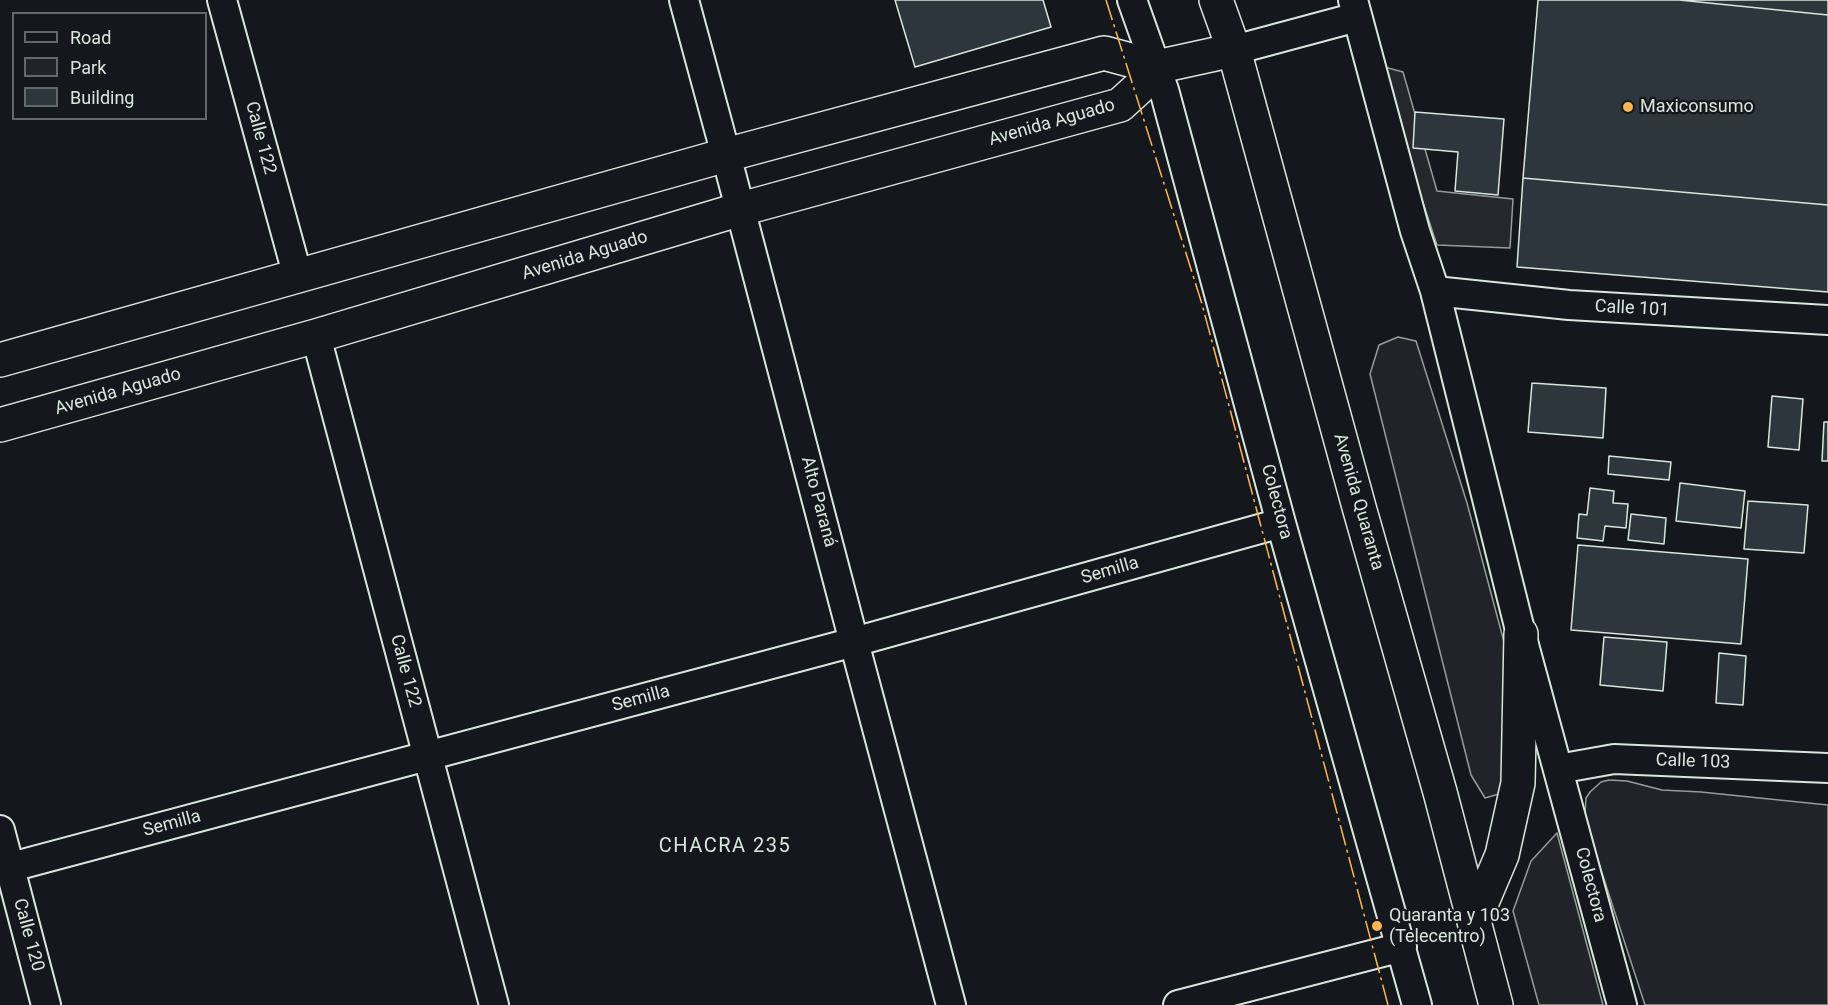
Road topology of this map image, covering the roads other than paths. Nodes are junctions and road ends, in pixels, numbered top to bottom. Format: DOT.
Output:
graph roads {
  1 [pos="222,0"];
  2 [pos="684,0"];
  3 [pos="1131,0"];
  4 [pos="1216,0"];
  5 [pos="1355,9"];
  6 [pos="1234,50"];
  7 [pos="1156,67"];
  8 [pos="726,154"];
  9 [pos="741,209"];
  10 [pos="298,277"];
  11 [pos="1436,291"];
  12 [pos="1828,320"];
  13 [pos="316,336"];
  14 [pos="0,360"];
  15 [pos="0,425"];
  16 [pos="1281,523"];
  17 [pos="1521,633"];
  18 [pos="854,642"];
  19 [pos="428,756"];
  20 [pos="1828,768"];
  21 [pos="1558,770"];
  22 [pos="0,830"];
  23 [pos="5,869"];
  24 [pos="1474,921"];
  25 [pos="1402,947"];
  26 [pos="46,1005"];
  27 [pos="494,1005"];
  28 [pos="951,1005"];
  29 [pos="1178,1005"];
  30 [pos="1418,1005"];
  31 [pos="1496,1005"];
  32 [pos="1622,1005"];
  1 -- 10 [label="street, Calle 122"];
  2 -- 8 [label="street, Alto Paraná"];
  3 -- 7 [label="street, Colectora"];
  4 -- 6 [label="main road, Avenida Quaranta"];
  5 -- 6 [label="street"];
  5 -- 11 [label="street, Colectora"];
  6 -- 7 [label="main road"];
  6 -- 24 [label="main road, Avenida Quaranta"];
  7 -- 8 [label="main road"];
  7 -- 9 [label="main road, Avenida Aguado"];
  7 -- 16 [label="street, Colectora"];
  8 -- 9 [label="street, Alto Paraná"];
  8 -- 10 [label="main road"];
  9 -- 13 [label="main road, Avenida Aguado"];
  9 -- 18 [label="street, Alto Paraná"];
  10 -- 14 [label="main road"];
  11 -- 12 [label="street, Calle 101"];
  11 -- 17 [label="street, Colectora"];
  13 -- 15 [label="main road, Avenida Aguado"];
  13 -- 19 [label="street, Calle 122"];
  16 -- 18 [label="street, Semilla"];
  16 -- 25 [label="street, Colectora"];
  17 -- 21 [label="street, Colectora"];
  17 -- 24 [label="main road"];
  18 -- 19 [label="street, Semilla"];
  18 -- 28 [label="street, Alto Paraná"];
  19 -- 23 [label="street, Semilla"];
  19 -- 27 [label="street, Calle 122"];
  20 -- 21 [label="street, Calle 103"];
  21 -- 32 [label="street, Colectora"];
  22 -- 23 [label="street, Calle 120"];
  23 -- 26 [label="street, Calle 120"];
  24 -- 31 [label="main road, Avenida Quaranta"];
  25 -- 29 [label="street"];
  25 -- 30 [label="street, Colectora"];
}
